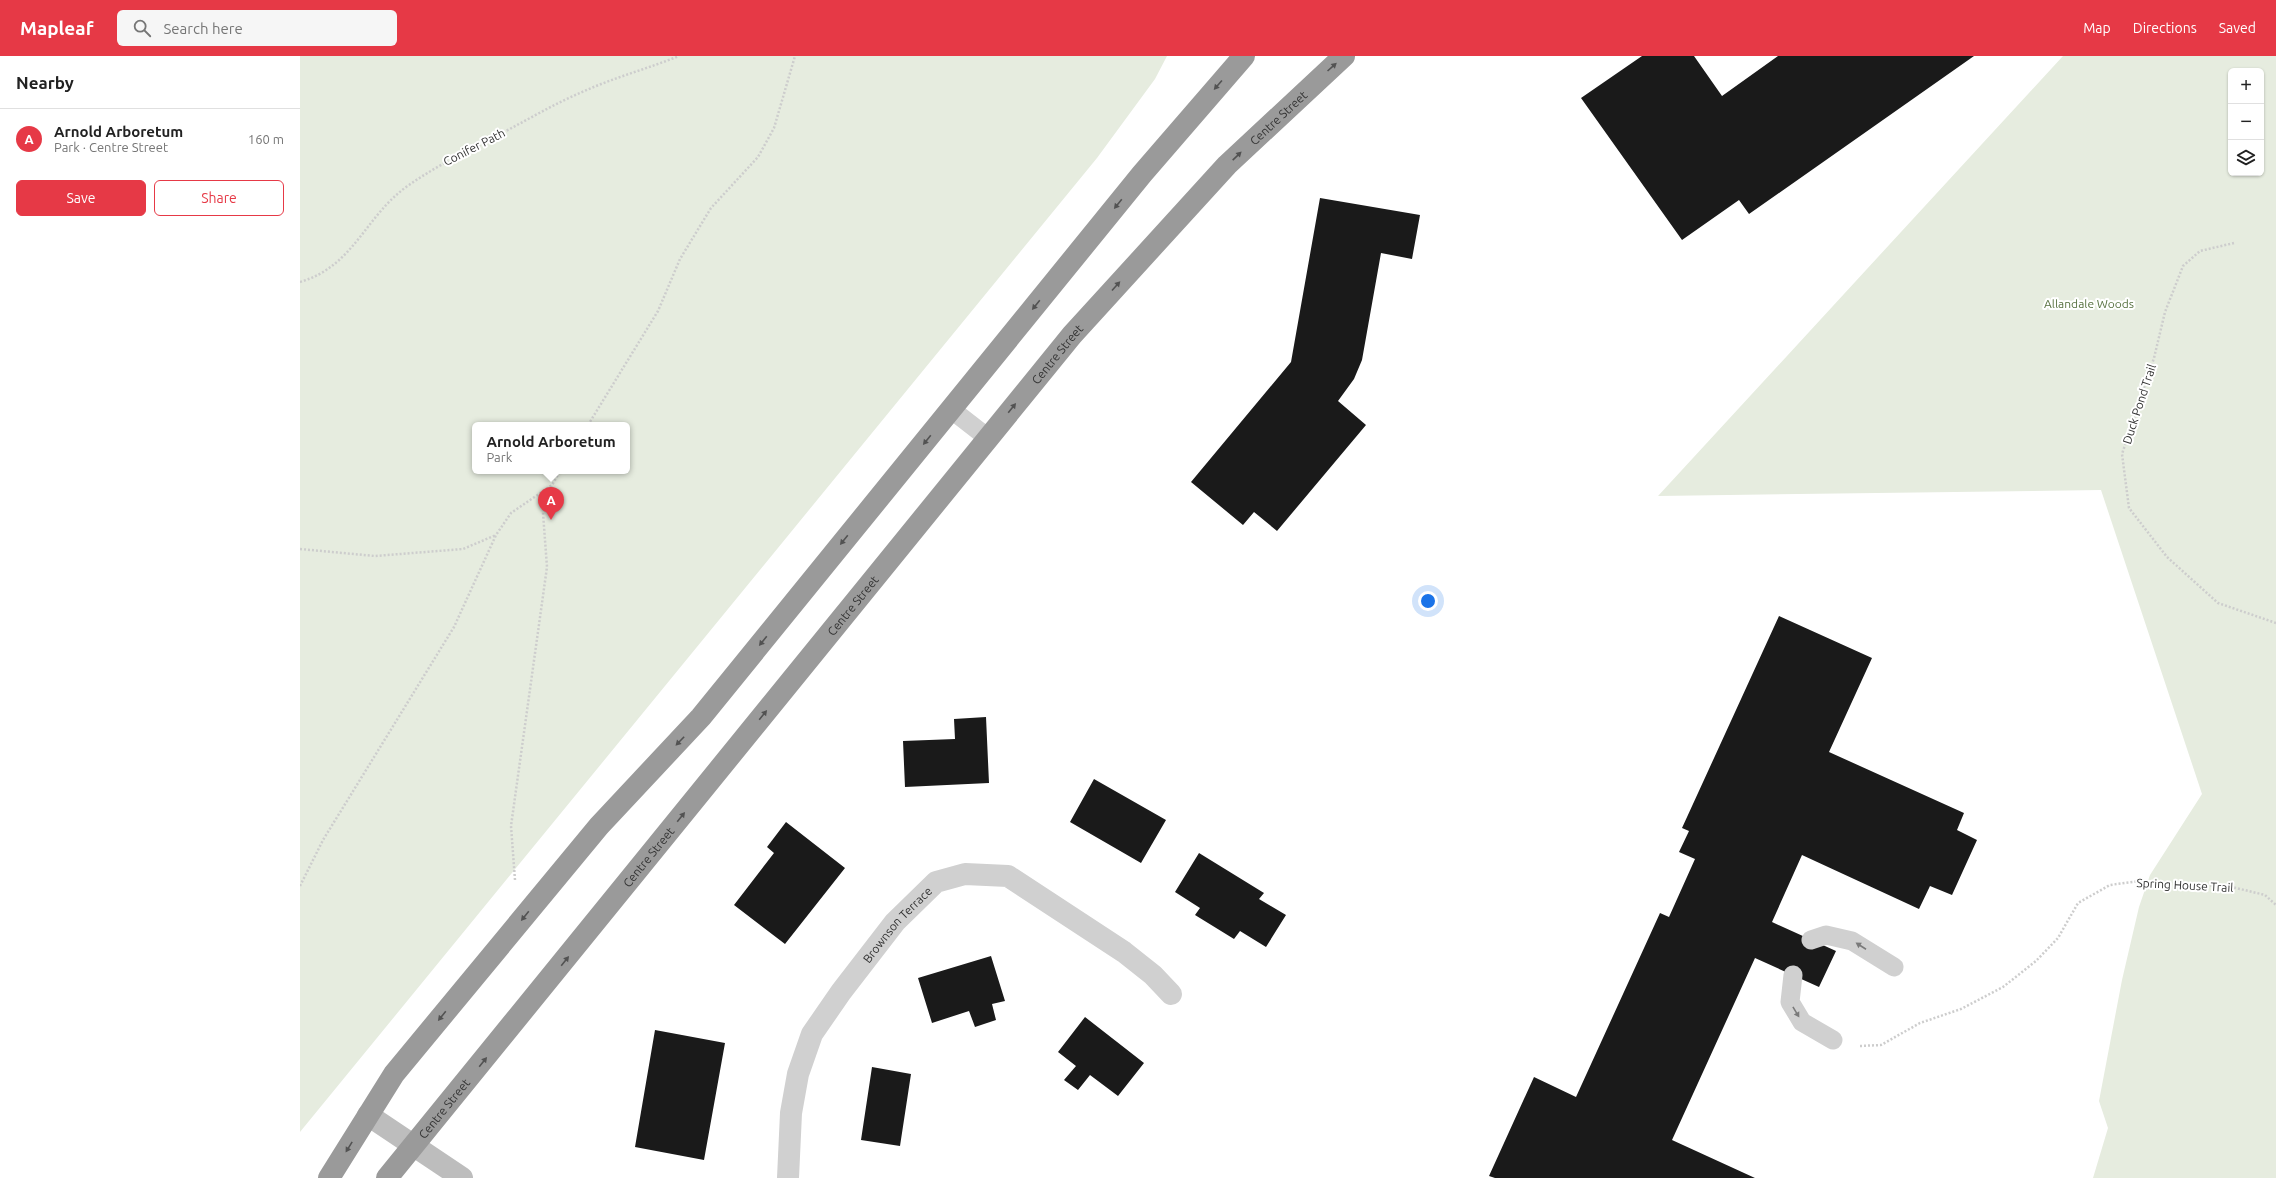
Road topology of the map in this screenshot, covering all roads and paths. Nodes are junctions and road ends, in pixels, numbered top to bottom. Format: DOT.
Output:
graph roads {
  1 [pos="679,56"];
  2 [pos="795,56"];
  3 [pos="1244,56"];
  4 [pos="1344,56"];
  5 [pos="2234,243"];
  6 [pos="300,282"];
  7 [pos="952,410"];
  8 [pos="590,422"];
  9 [pos="988,438"];
  10 [pos="558,474"];
  11 [pos="552,485"];
  12 [pos="496,535"];
  13 [pos="300,549"];
  14 [pos="2276,623"];
  15 [pos="515,881"];
  16 [pos="300,886"];
  17 [pos="2276,905"];
  18 [pos="1811,940"];
  19 [pos="1894,967"];
  20 [pos="1793,975"];
  21 [pos="1171,994"];
  22 [pos="1833,1040"];
  23 [pos="1858,1046"];
  24 [pos="368,1115"];
  25 [pos="414,1146"];
  26 [pos="329,1178"];
  27 [pos="387,1178"];
  28 [pos="462,1178"];
  29 [pos="788,1178"];
  1 -- 6 [label="path, Conifer Path"];
  2 -- 8 [label="path"];
  3 -- 7 [label="highway, one-way"];
  9 -- 4 [label="highway, Centre Street, one-way"];
  5 -- 14 [label="path, Duck Pond Trail"];
  7 -- 9 [label="lane"];
  7 -- 24 [label="highway, one-way"];
  25 -- 9 [label="highway, Centre Street, one-way"];
  10 -- 11 [label="path"];
  11 -- 12 [label="path"];
  11 -- 15 [label="path"];
  12 -- 13 [label="path"];
  12 -- 16 [label="path"];
  17 -- 23 [label="path, Spring House Trail"];
  19 -- 18 [label="lane, one-way"];
  20 -- 22 [label="lane, one-way"];
  21 -- 29 [label="street, Brownson Terrace"];
  24 -- 25 [label="street"];
  24 -- 26 [label="highway, one-way"];
  25 -- 27 [label="highway, Centre Street"];
  25 -- 28 [label="street"];
}
